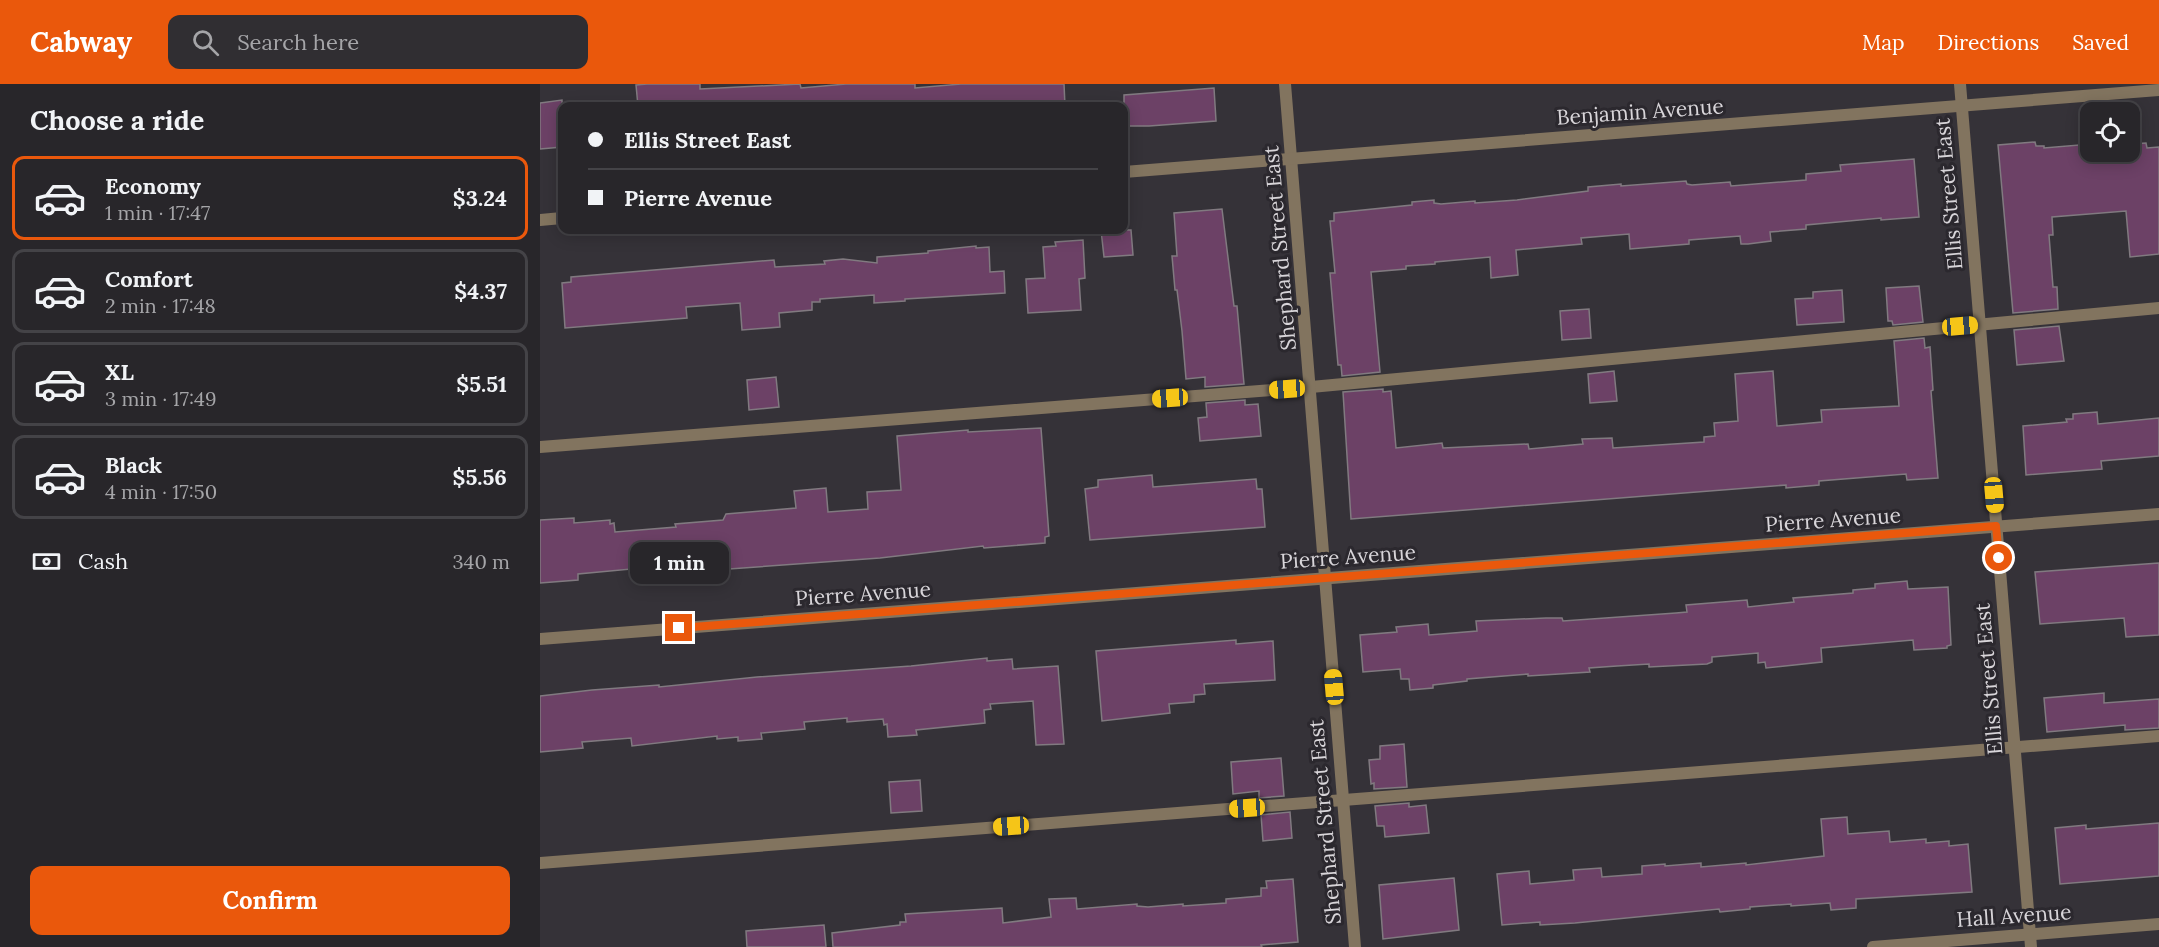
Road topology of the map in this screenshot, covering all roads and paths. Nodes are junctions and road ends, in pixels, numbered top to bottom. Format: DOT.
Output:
graph roads {
  1 [pos="1285,84"];
  2 [pos="1960,84"];
  3 [pos="2159,90"];
  4 [pos="1962,107"];
  5 [pos="1292,158"];
  6 [pos="1128,172"];
  7 [pos="558,218"];
  8 [pos="540,220"];
  9 [pos="2159,308"];
  10 [pos="1980,324"];
  11 [pos="1311,387"];
  12 [pos="540,447"];
  13 [pos="2159,514"];
  14 [pos="1996,526"];
  15 [pos="1326,578"];
  16 [pos="540,639"];
  17 [pos="2159,736"];
  18 [pos="2015,748"];
  19 [pos="1343,800"];
  20 [pos="540,863"];
  21 [pos="2159,924"];
  22 [pos="2031,941"];
  23 [pos="1355,947"];
  24 [pos="1873,947"];
  1 -- 5 [label="street, Shephard Street East"];
  2 -- 4 [label="street, Ellis Street East"];
  3 -- 4 [label="street, Benjamin Avenue"];
  4 -- 5 [label="street, Benjamin Avenue"];
  4 -- 10 [label="street, Ellis Street East"];
  5 -- 6 [label="street, Benjamin Avenue"];
  5 -- 11 [label="street, Shephard Street East"];
  7 -- 8 [label="street"];
  9 -- 10 [label="street"];
  10 -- 11 [label="street"];
  10 -- 14 [label="street, Ellis Street East"];
  11 -- 12 [label="street"];
  11 -- 15 [label="street, Shephard Street East"];
  13 -- 14 [label="street, Pierre Avenue"];
  14 -- 15 [label="street, Pierre Avenue"];
  14 -- 18 [label="street, Ellis Street East"];
  15 -- 16 [label="street, Pierre Avenue"];
  15 -- 19 [label="street, Shephard Street East"];
  17 -- 18 [label="street"];
  18 -- 19 [label="street"];
  18 -- 22 [label="street, Ellis Street East"];
  19 -- 20 [label="street"];
  19 -- 23 [label="street, Shephard Street East"];
  21 -- 22 [label="street, Hall Avenue"];
  22 -- 24 [label="street, Hall Avenue"];
}
